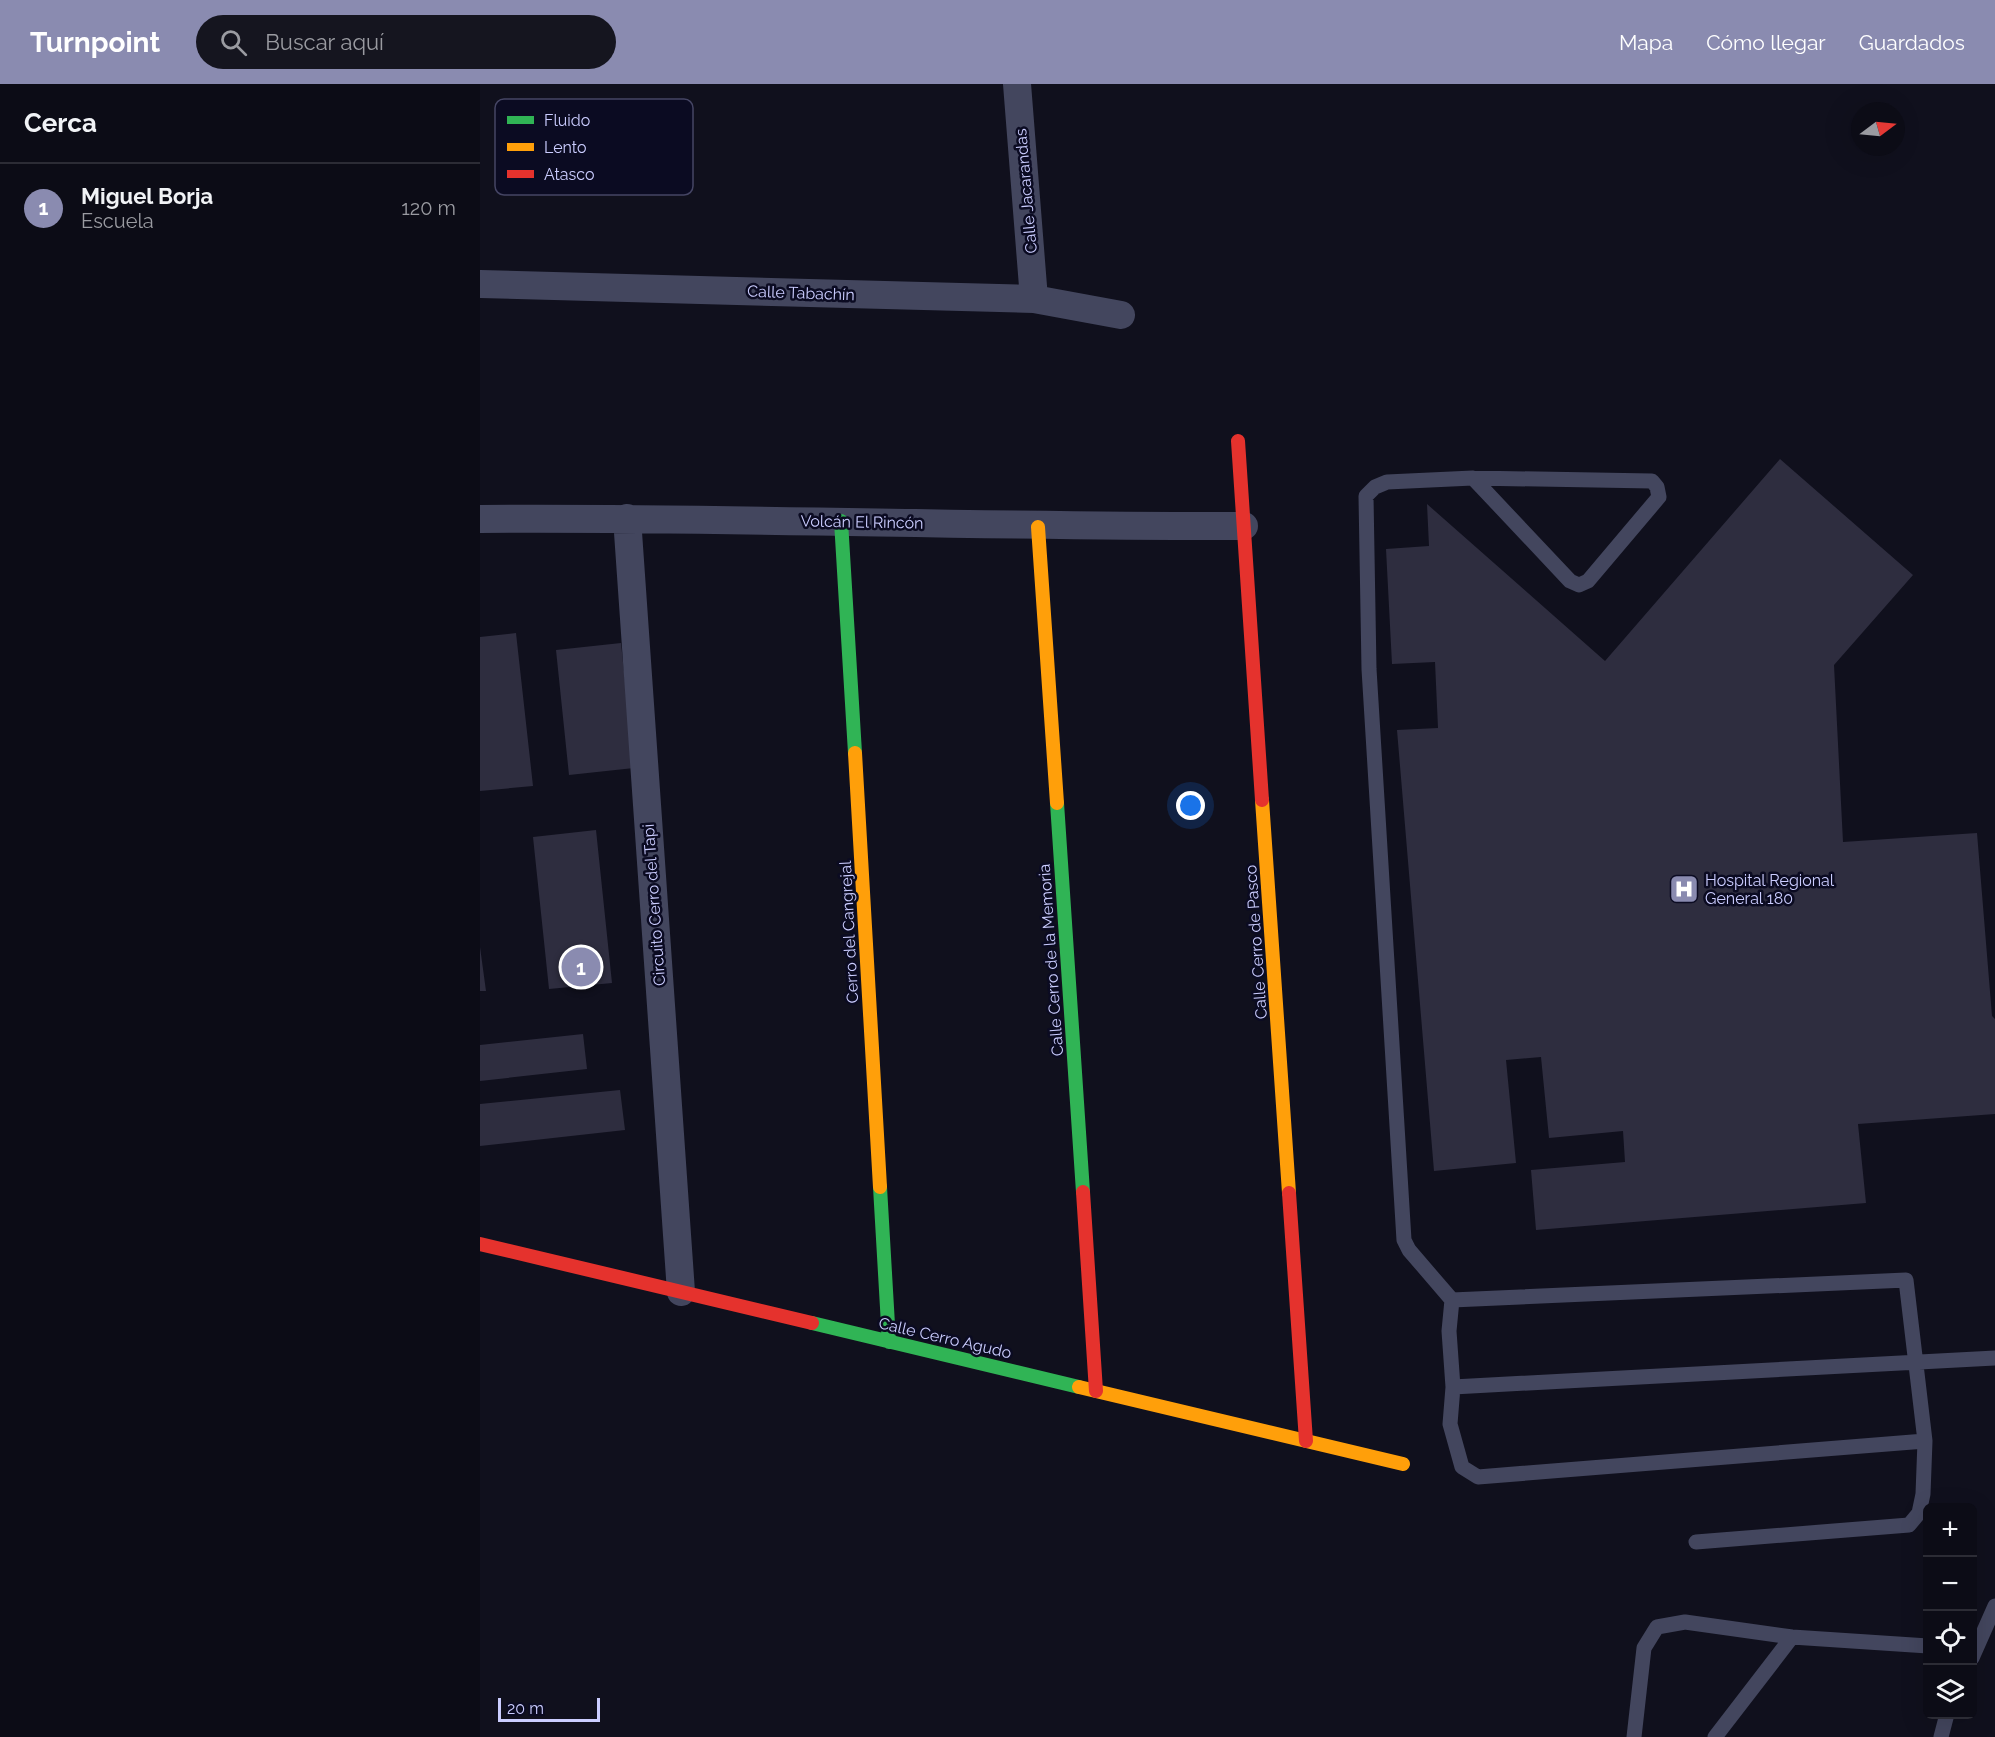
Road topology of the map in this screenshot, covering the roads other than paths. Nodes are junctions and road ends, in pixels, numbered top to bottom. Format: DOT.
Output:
graph roads {
  1 [pos="1017,84"];
  2 [pos="480,284"];
  3 [pos="1034,299"];
  4 [pos="1121,315"];
  5 [pos="1238,441"];
  6 [pos="1473,478"];
  7 [pos="627,518"];
  8 [pos="480,519"];
  9 [pos="841,521"];
  10 [pos="1244,526"];
  11 [pos="1038,527"];
  12 [pos="480,1244"];
  13 [pos="681,1292"];
  14 [pos="1452,1300"];
  15 [pos="889,1342"];
  16 [pos="1995,1358"];
  17 [pos="1915,1360"];
  18 [pos="1453,1387"];
  19 [pos="1096,1391"];
  20 [pos="1306,1441"];
  21 [pos="1925,1441"];
  22 [pos="1403,1464"];
  23 [pos="1696,1542"];
  24 [pos="1995,1606"];
  25 [pos="1792,1637"];
  26 [pos="1977,1645"];
  27 [pos="1923,1646"];
  28 [pos="1946,1719"];
  29 [pos="1634,1737"];
  30 [pos="1715,1737"];
  31 [pos="1941,1737"];
  1 -- 3 [label="street, Calle Jacarandas"];
  2 -- 3 [label="street, Calle Tabachín"];
  3 -- 4 [label="street, Calle Tabachín"];
  5 -- 10 [label="street, Calle Cerro de Pasco"];
  6 -- 6 [label="lane"];
  6 -- 14 [label="lane"];
  7 -- 8 [label="street, Volcán El Rincón"];
  7 -- 9 [label="street, Volcán El Rincón"];
  7 -- 13 [label="street, Circuito Cerro del Tapi"];
  9 -- 11 [label="street, Volcán El Rincón"];
  9 -- 15 [label="street, Cerro del Cangrejal"];
  10 -- 11 [label="street, Volcán El Rincón"];
  10 -- 20 [label="street, Calle Cerro de Pasco"];
  11 -- 19 [label="street, Calle Cerro de la Memoria"];
  12 -- 13 [label="street, Calle Cerro Agudo"];
  13 -- 15 [label="street, Calle Cerro Agudo"];
  14 -- 17 [label="lane"];
  14 -- 18 [label="lane"];
  15 -- 19 [label="street, Calle Cerro Agudo"];
  16 -- 17 [label="lane"];
  17 -- 18 [label="lane"];
  17 -- 21 [label="lane"];
  18 -- 21 [label="lane"];
  19 -- 20 [label="street, Calle Cerro Agudo"];
  20 -- 22 [label="street, Calle Cerro Agudo"];
  21 -- 23 [label="lane"];
  24 -- 26 [label="lane"];
  25 -- 27 [label="lane"];
  25 -- 29 [label="lane"];
  25 -- 30 [label="lane"];
  28 -- 31 [label="lane"];
}
